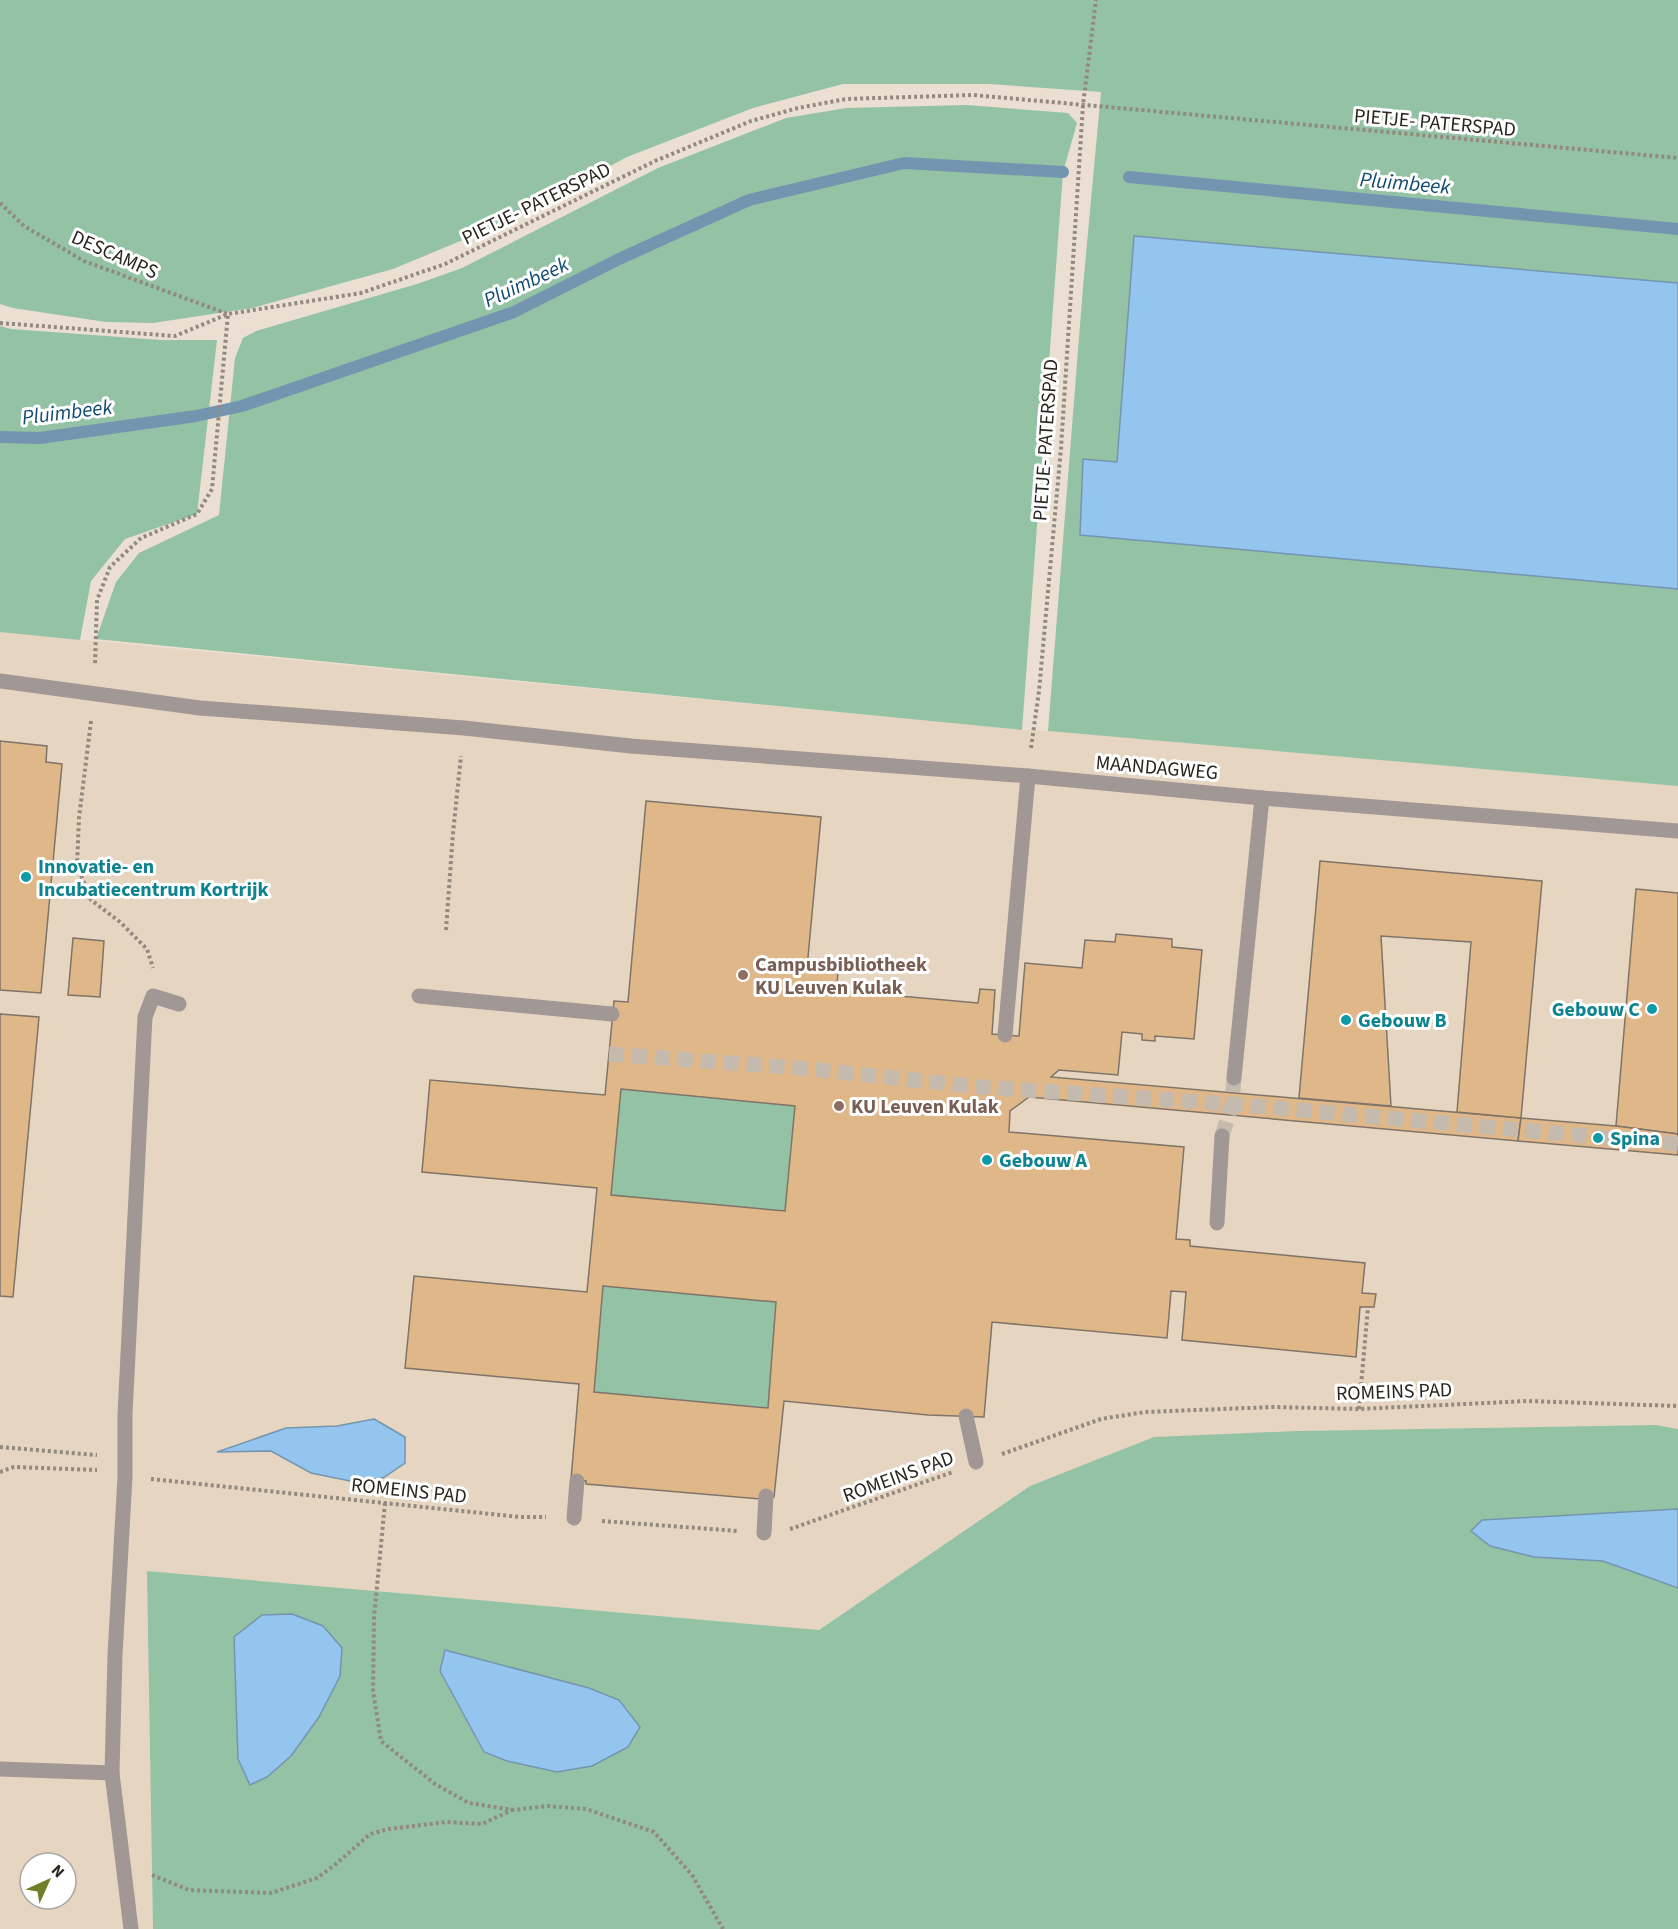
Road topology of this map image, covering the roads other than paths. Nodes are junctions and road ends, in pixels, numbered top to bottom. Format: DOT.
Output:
graph roads {
  1 [pos="0,681"];
  2 [pos="1028,776"];
  3 [pos="1262,798"];
  4 [pos="1678,831"];
  5 [pos="419,996"];
  6 [pos="179,1004"];
  7 [pos="612,1014"];
  8 [pos="1005,1035"];
  9 [pos="1234,1078"];
  10 [pos="1222,1136"];
  11 [pos="1217,1223"];
  12 [pos="966,1416"];
  13 [pos="976,1462"];
  14 [pos="577,1480"];
  15 [pos="766,1496"];
  16 [pos="574,1518"];
  17 [pos="764,1533"];
  18 [pos="0,1769"];
  19 [pos="112,1773"];
  20 [pos="131,1929"];
  1 -- 2 [label="street, MAANDAGWEG"];
  2 -- 3 [label="street, MAANDAGWEG"];
  2 -- 8 [label="street"];
  3 -- 4 [label="street, MAANDAGWEG"];
  3 -- 9 [label="street"];
  5 -- 7 [label="street"];
  6 -- 19 [label="street"];
  10 -- 11 [label="street"];
  12 -- 13 [label="street"];
  14 -- 16 [label="street"];
  15 -- 17 [label="street"];
  18 -- 19 [label="street"];
  19 -- 20 [label="street"];
}
